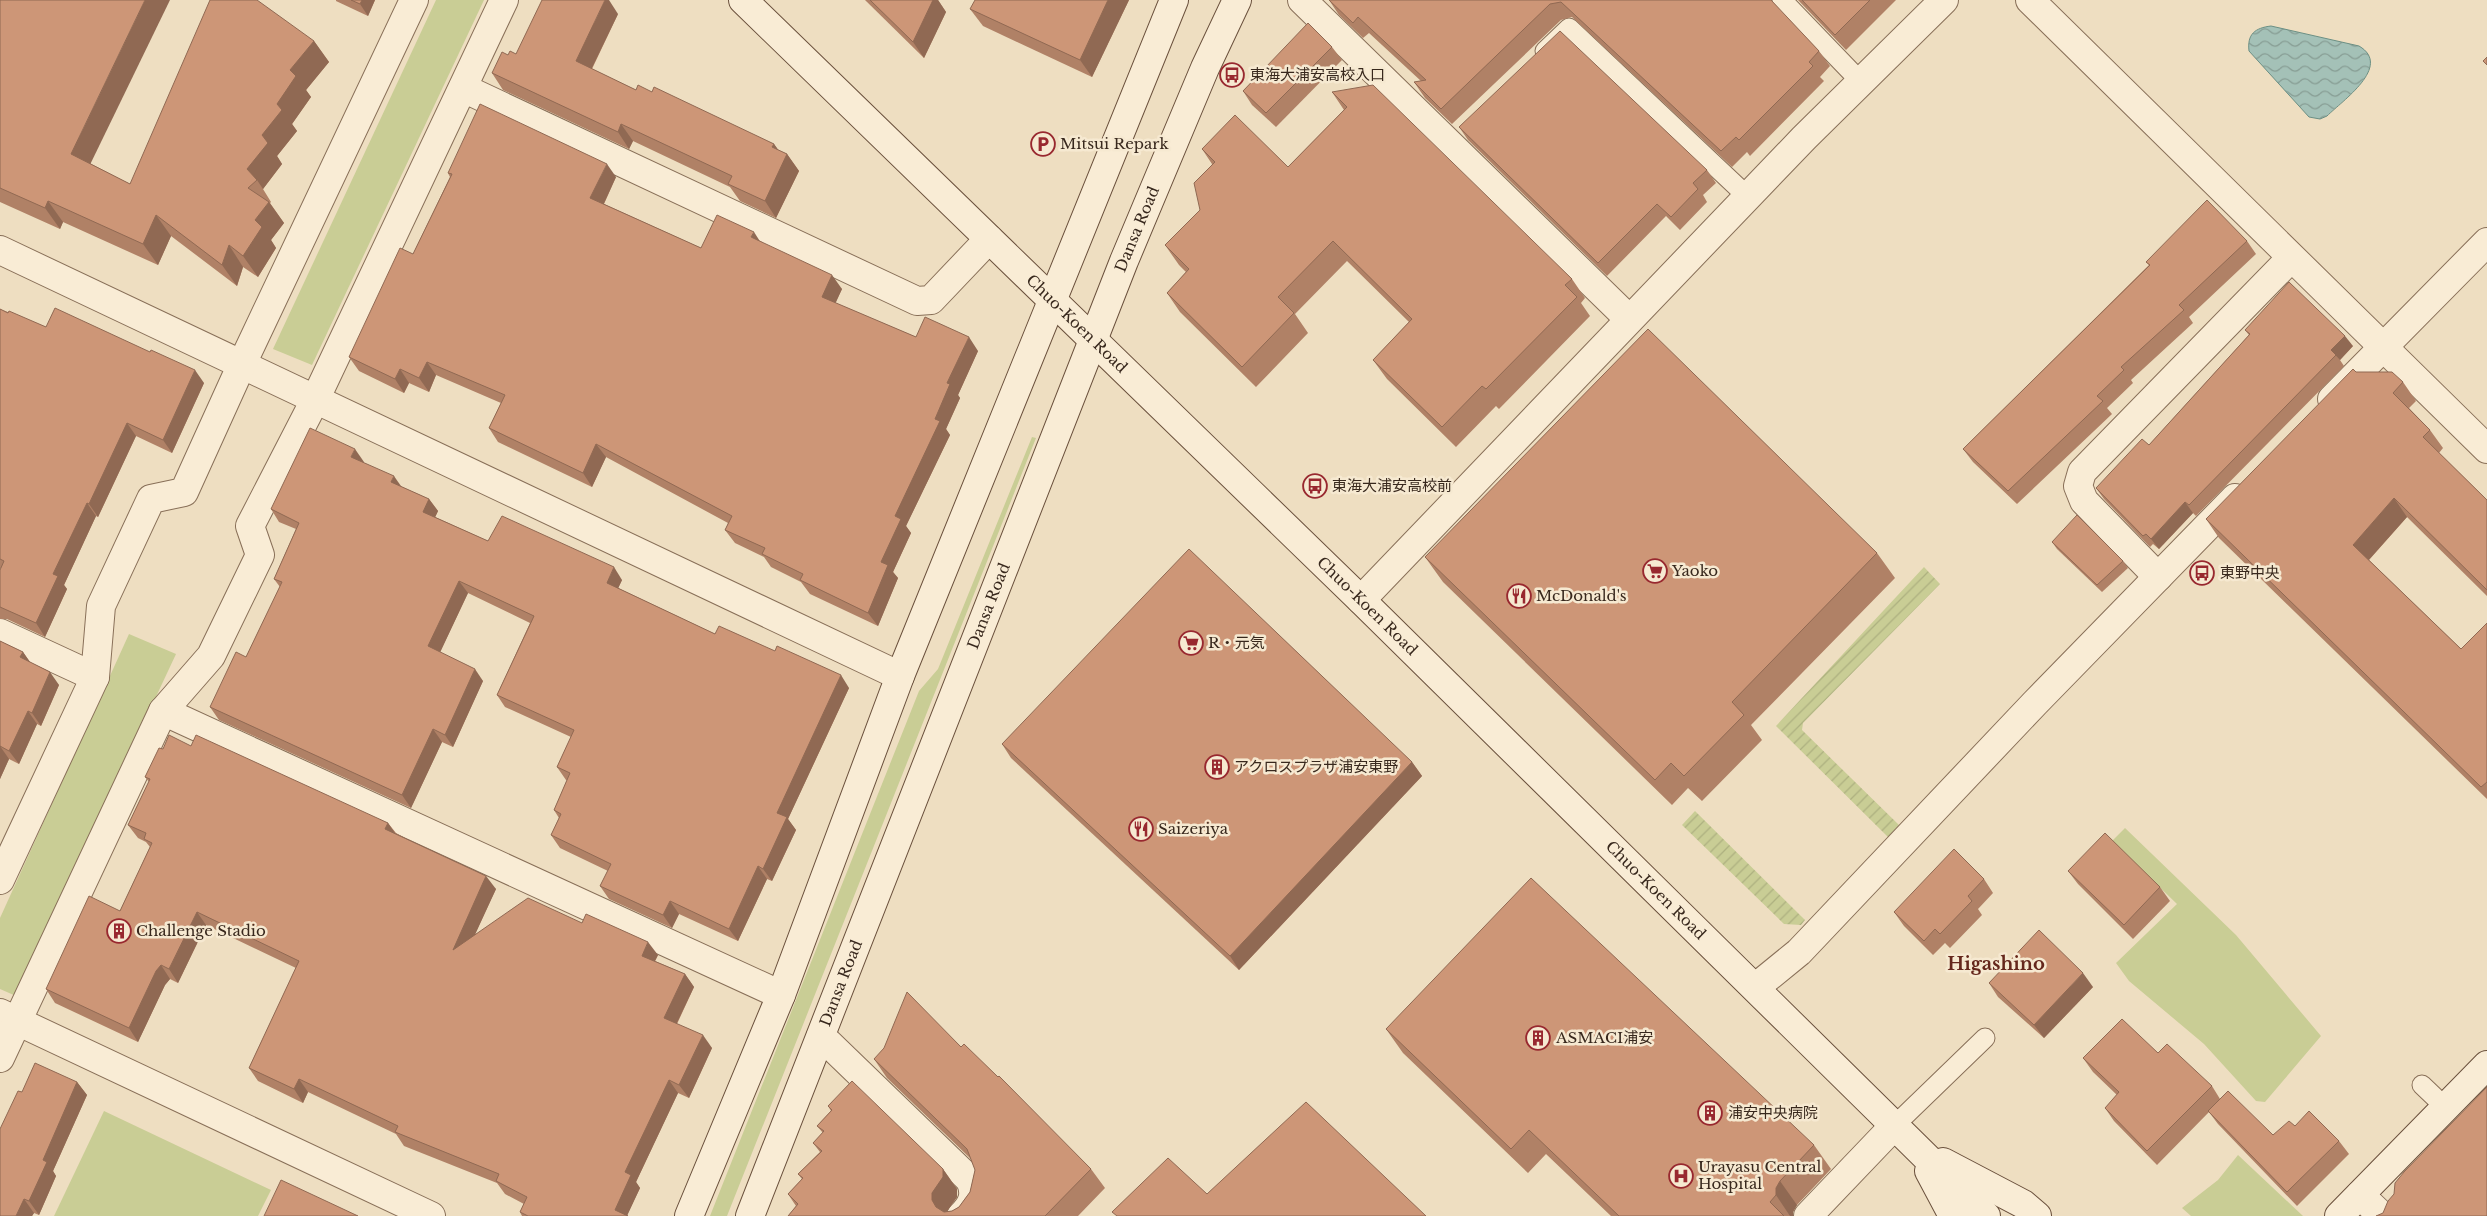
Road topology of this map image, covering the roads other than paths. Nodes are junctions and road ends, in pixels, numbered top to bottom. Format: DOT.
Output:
graph roads {
  1 [pos="414,0"];
  2 [pos="504,0"];
  3 [pos="743,0"];
  4 [pos="1174,0"];
  5 [pos="1237,0"];
  6 [pos="1302,0"];
  7 [pos="1782,0"];
  8 [pos="1944,0"];
  9 [pos="2030,0"];
  10 [pos="1534,62"];
  11 [pos="1860,81"];
  12 [pos="463,88"];
  13 [pos="1748,197"];
  14 [pos="989,239"];
  15 [pos="2487,242"];
  16 [pos="0,250"];
  17 [pos="2291,258"];
  18 [pos="1052,302"];
  19 [pos="1630,319"];
  20 [pos="1093,341"];
  21 [pos="2382,348"];
  22 [pos="242,364"];
  23 [pos="315,400"];
  24 [pos="2313,418"];
  25 [pos="2487,450"];
  26 [pos="2251,482"];
  27 [pos="2158,577"];
  28 [pos="1361,600"];
  29 [pos="0,633"];
  30 [pos="900,676"];
  31 [pos="95,677"];
  32 [pos="163,711"];
  33 [pos="0,880"];
  34 [pos="1756,987"];
  35 [pos="781,994"];
  36 [pos="9,1017"];
  37 [pos="821,1036"];
  38 [pos="1985,1038"];
  39 [pos="0,1058"];
  40 [pos="2487,1065"];
  41 [pos="2422,1086"];
  42 [pos="2445,1107"];
  43 [pos="1894,1126"];
  44 [pos="1917,1148"];
  45 [pos="2360,1195"];
  46 [pos="431,1216"];
  47 [pos="689,1216"];
  48 [pos="750,1216"];
  49 [pos="961,1216"];
  50 [pos="1808,1216"];
  51 [pos="1953,1216"];
  52 [pos="1986,1216"];
  53 [pos="2037,1216"];
  54 [pos="2339,1216"];
  55 [pos="2382,1216"];
  1 -- 22 [label="street"];
  2 -- 12 [label="street"];
  3 -- 14 [label="street, Chuo-Koen Road"];
  4 -- 18 [label="street"];
  5 -- 20 [label="street, Dansa Road"];
  6 -- 19 [label="street"];
  7 -- 11 [label="lane"];
  8 -- 11 [label="street"];
  9 -- 17 [label="street"];
  10 -- 13 [label="lane"];
  11 -- 13 [label="street"];
  12 -- 14 [label="street"];
  12 -- 23 [label="street"];
  13 -- 19 [label="street"];
  14 -- 18 [label="street, Chuo-Koen Road"];
  15 -- 21 [label="street"];
  16 -- 22 [label="street"];
  17 -- 21 [label="street"];
  17 -- 27 [label="street"];
  18 -- 20 [label="street, Chuo-Koen Road"];
  18 -- 30 [label="street"];
  19 -- 28 [label="street"];
  20 -- 28 [label="street, Chuo-Koen Road"];
  20 -- 37 [label="street, Dansa Road"];
  21 -- 24 [label="street"];
  21 -- 25 [label="street"];
  22 -- 23 [label="street"];
  22 -- 31 [label="street"];
  23 -- 30 [label="street"];
  23 -- 32 [label="street"];
  26 -- 27 [label="street"];
  27 -- 34 [label="street"];
  28 -- 34 [label="street, Chuo-Koen Road"];
  29 -- 31 [label="street"];
  30 -- 35 [label="street"];
  31 -- 33 [label="street"];
  32 -- 35 [label="street"];
  32 -- 36 [label="street"];
  34 -- 43 [label="street, Chuo-Koen Road"];
  35 -- 47 [label="street"];
  36 -- 39 [label="street"];
  36 -- 46 [label="street"];
  37 -- 48 [label="street, Dansa Road"];
  37 -- 49 [label="street"];
  38 -- 43 [label="lane"];
  40 -- 42 [label="street"];
  41 -- 42 [label="lane"];
  42 -- 45 [label="street"];
  43 -- 44 [label="street, Chuo-Koen Road"];
  43 -- 50 [label="street"];
  44 -- 51 [label="street"];
  44 -- 52 [label="street, Chuo-Koen Road"];
  44 -- 53 [label="street"];
  45 -- 54 [label="street"];
  45 -- 55 [label="street"];
}
